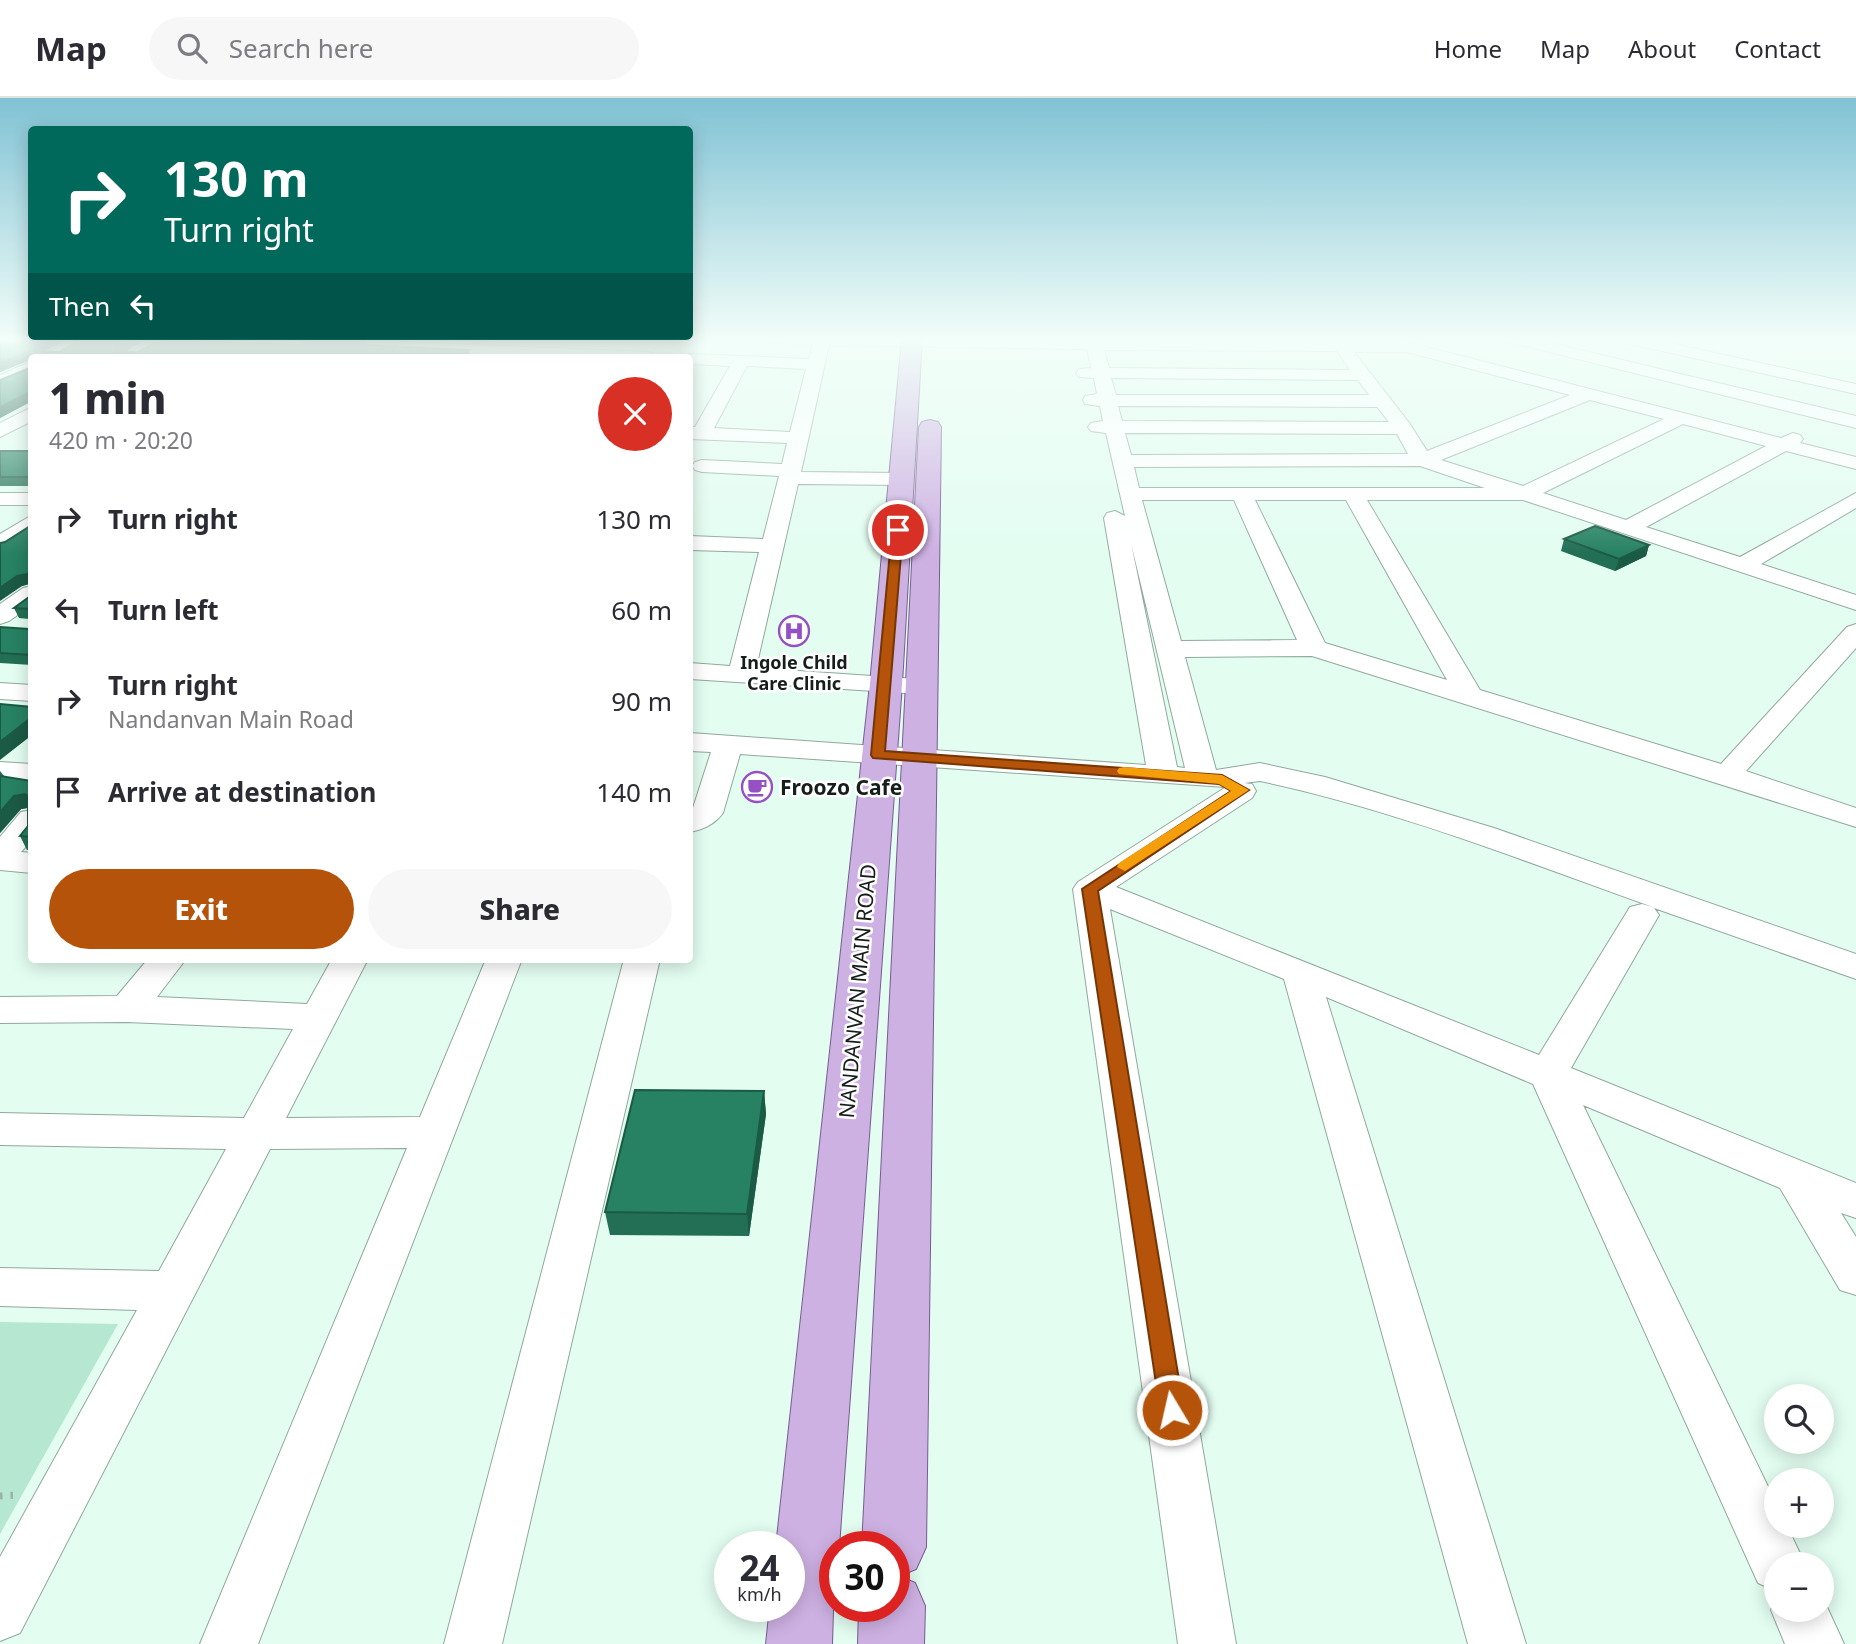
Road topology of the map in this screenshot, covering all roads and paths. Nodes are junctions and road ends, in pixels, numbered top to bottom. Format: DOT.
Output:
graph roads {
  1 [pos="710,410"];
  2 [pos="806,410"];
  3 [pos="911,410"];
  4 [pos="918,410"];
  5 [pos="1102,410"];
  6 [pos="1389,410"];
  7 [pos="1548,410"];
  8 [pos="1657,410"];
  9 [pos="1805,410"];
  10 [pos="1845,410"];
  11 [pos="28,415"];
  12 [pos="1683,417"];
  13 [pos="1833,417"];
  14 [pos="1856,422"];
  15 [pos="1106,427"];
  16 [pos="1403,428"];
  17 [pos="0,431"];
  18 [pos="695,433"];
  19 [pos="799,438"];
  20 [pos="1784,444"];
  21 [pos="1422,460"];
  22 [pos="1122,461"];
  23 [pos="1856,463"];
  24 [pos="695,472"];
  25 [pos="790,475"];
  26 [pos="901,479"];
  27 [pos="1524,494"];
  28 [pos="1130,495"];
  29 [pos="1242,495"];
  30 [pos="1353,495"];
  31 [pos="0,499"];
  32 [pos="28,499"];
  33 [pos="1856,499"];
  34 [pos="28,525"];
  35 [pos="1629,527"];
  36 [pos="693,543"];
  37 [pos="0,544"];
  38 [pos="772,546"];
  39 [pos="1743,565"];
  40 [pos="28,598"];
  41 [pos="1856,603"];
  42 [pos="7,623"];
  43 [pos="1856,632"];
  44 [pos="1314,648"];
  45 [pos="1169,649"];
  46 [pos="693,671"];
  47 [pos="741,675"];
  48 [pos="903,685"];
  49 [pos="0,691"];
  50 [pos="28,694"];
  51 [pos="1470,696"];
  52 [pos="693,742"];
  53 [pos="728,744"];
  54 [pos="898,757"];
  55 [pos="0,771"];
  56 [pos="28,774"];
  57 [pos="1163,774"];
  58 [pos="1727,775"];
  59 [pos="1222,783"];
  60 [pos="1856,818"];
  61 [pos="693,820"];
  62 [pos="28,824"];
  63 [pos="0,858"];
  64 [pos="28,862"];
  65 [pos="1090,889"];
  66 [pos="1642,915"];
  67 [pos="166,963"];
  68 [pos="348,963"];
  69 [pos="502,963"];
  70 [pos="641,963"];
  71 [pos="1856,967"];
  72 [pos="1300,972"];
  73 [pos="1856,989"];
  74 [pos="127,1009"];
  75 [pos="0,1010"];
  76 [pos="319,1017"];
  77 [pos="1548,1074"];
  78 [pos="0,1129"];
  79 [pos="434,1132"];
  80 [pos="256,1134"];
  81 [pos="1795,1176"];
  82 [pos="1856,1201"];
  83 [pos="1856,1276"];
  84 [pos="0,1287"];
  85 [pos="173,1291"];
  86 [pos="894,1531"];
  87 [pos="1771,1552"];
  88 [pos="0,1613"];
  89 [pos="892,1622"];
  90 [pos="1805,1622"];
  91 [pos="229,1644"];
  92 [pos="473,1644"];
  93 [pos="799,1644"];
  94 [pos="891,1644"];
  95 [pos="1207,1644"];
  96 [pos="1497,1644"];
  97 [pos="1815,1644"];
  1 -- 18 [label="street"];
  2 -- 19 [label="street"];
  3 -- 26 [label="main road, NANDANVAN MAIN ROAD"];
  4 -- 48 [label="main road"];
  5 -- 15 [label="street"];
  6 -- 16 [label="street"];
  7 -- 21 [label="street"];
  8 -- 12 [label="street"];
  9 -- 13 [label="street"];
  10 -- 13 [label="street"];
  11 -- 17 [label="street"];
  12 -- 20 [label="street"];
  12 -- 27 [label="street"];
  13 -- 14 [label="street"];
  13 -- 20 [label="street"];
  15 -- 16 [label="street"];
  15 -- 22 [label="street"];
  15 -- 57 [label="street"];
  16 -- 21 [label="street"];
  18 -- 19 [label="street"];
  19 -- 25 [label="street"];
  20 -- 23 [label="street"];
  20 -- 35 [label="street"];
  21 -- 22 [label="street"];
  21 -- 27 [label="street"];
  22 -- 28 [label="street"];
  24 -- 25 [label="street"];
  25 -- 26 [label="street"];
  25 -- 38 [label="street"];
  26 -- 48 [label="main road, NANDANVAN MAIN ROAD"];
  27 -- 30 [label="street"];
  27 -- 35 [label="street"];
  28 -- 29 [label="street"];
  28 -- 45 [label="street"];
  29 -- 30 [label="street"];
  29 -- 44 [label="street"];
  30 -- 51 [label="street"];
  31 -- 32 [label="street"];
  33 -- 39 [label="street"];
  34 -- 37 [label="street"];
  35 -- 39 [label="street"];
  36 -- 38 [label="street"];
  38 -- 47 [label="street"];
  39 -- 41 [label="street"];
  40 -- 42 [label="street"];
  43 -- 58 [label="street"];
  44 -- 45 [label="street"];
  44 -- 51 [label="street"];
  45 -- 59 [label="street"];
  46 -- 47 [label="street"];
  47 -- 48 [label="street"];
  48 -- 54 [label="main road, NANDANVAN MAIN ROAD"];
  49 -- 50 [label="street"];
  51 -- 58 [label="street"];
  52 -- 53 [label="street"];
  53 -- 54 [label="street"];
  53 -- 61 [label="street"];
  54 -- 57 [label="street"];
  54 -- 86 [label="main road"];
  54 -- 93 [label="main road, NANDANVAN MAIN ROAD"];
  55 -- 56 [label="street"];
  57 -- 59 [label="street"];
  58 -- 60 [label="street"];
  59 -- 65 [label="street"];
  59 -- 66 [label="street"];
  59 -- 71 [label="street"];
  62 -- 63 [label="street"];
  63 -- 64 [label="street"];
  65 -- 72 [label="street"];
  65 -- 95 [label="street"];
  66 -- 73 [label="street"];
  66 -- 77 [label="street"];
  67 -- 74 [label="street"];
  68 -- 76 [label="street"];
  69 -- 79 [label="street"];
  70 -- 92 [label="street"];
  72 -- 77 [label="street"];
  72 -- 96 [label="street"];
  74 -- 75 [label="street"];
  74 -- 76 [label="street"];
  76 -- 80 [label="street"];
  77 -- 81 [label="street"];
  77 -- 87 [label="street"];
  78 -- 80 [label="street"];
  79 -- 80 [label="street"];
  79 -- 91 [label="street"];
  80 -- 85 [label="street"];
  81 -- 82 [label="street"];
  81 -- 83 [label="street"];
  84 -- 85 [label="street"];
  85 -- 88 [label="street"];
  89 -- 94 [label="main road"];
  90 -- 97 [label="street"];
}
